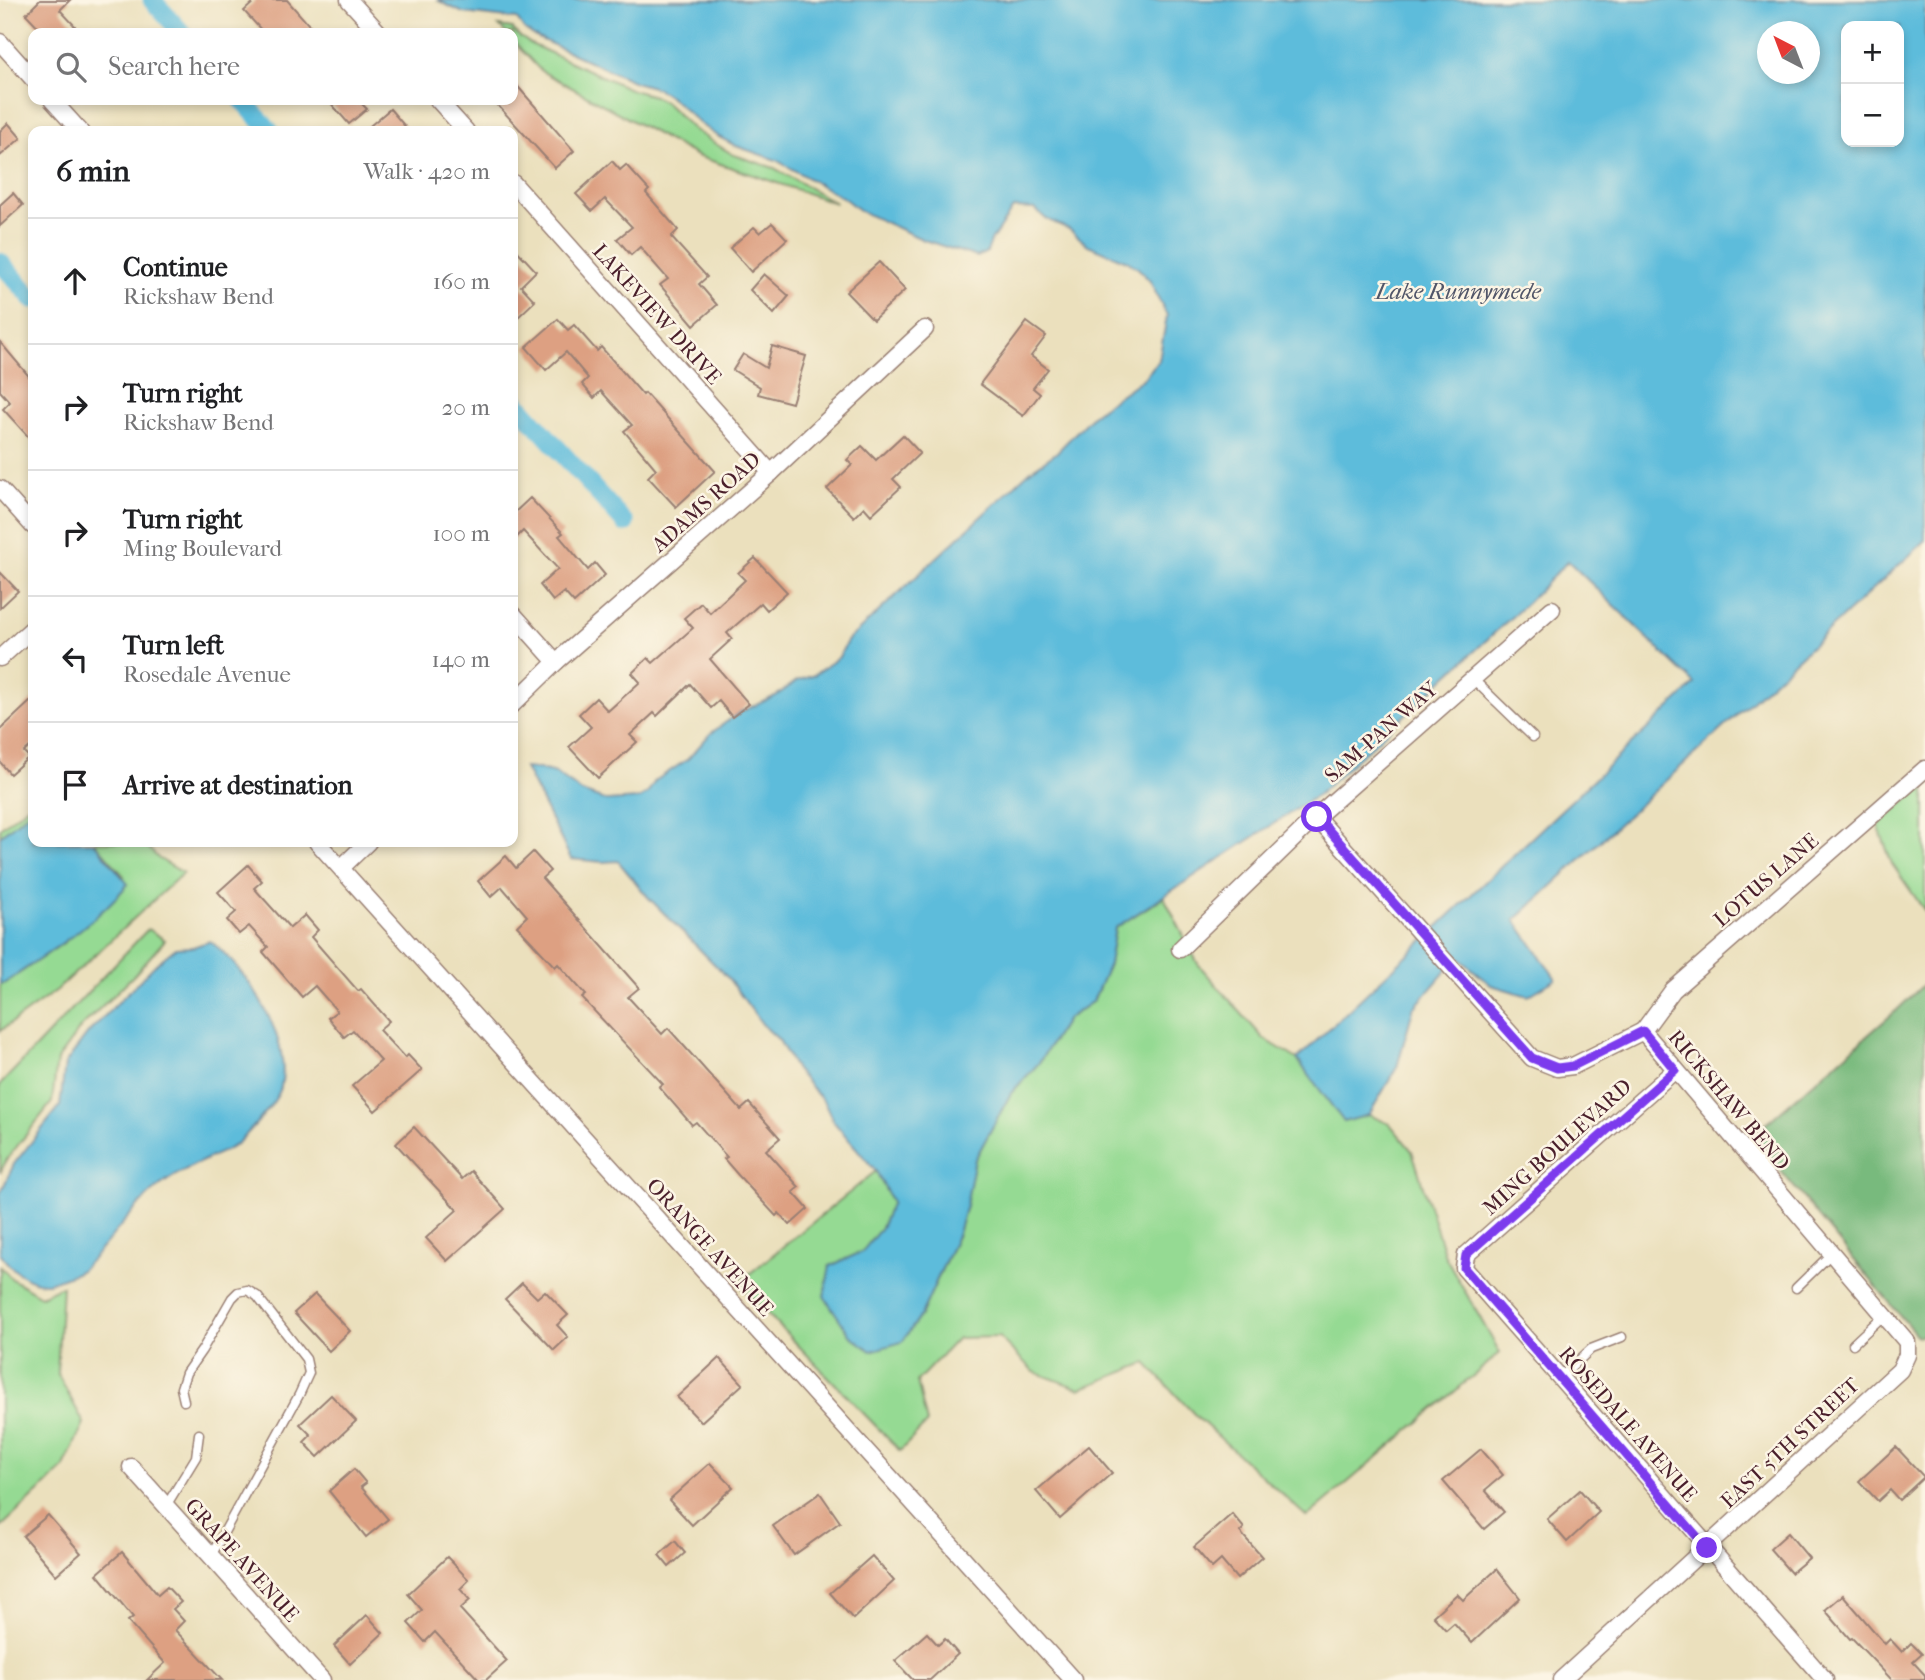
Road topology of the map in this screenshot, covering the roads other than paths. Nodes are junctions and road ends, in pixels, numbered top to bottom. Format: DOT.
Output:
graph roads {
  1 [pos="349,0"];
  2 [pos="374,28"];
  3 [pos="0,42"];
  4 [pos="28,73"];
  5 [pos="57,105"];
  6 [pos="443,105"];
  7 [pos="75,126"];
  8 [pos="461,126"];
  9 [pos="518,189"];
  10 [pos="925,329"];
  11 [pos="771,473"];
  12 [pos="0,489"];
  13 [pos="28,520"];
  14 [pos="1552,609"];
  15 [pos="518,620"];
  16 [pos="28,633"];
  17 [pos="0,658"];
  18 [pos="556,662"];
  19 [pos="1473,678"];
  20 [pos="518,699"];
  21 [pos="1533,737"];
  22 [pos="1925,769"];
  23 [pos="1317,817"];
  24 [pos="322,847"];
  25 [pos="363,847"];
  26 [pos="341,868"];
  27 [pos="1180,949"];
  28 [pos="1643,1031"];
  29 [pos="1675,1070"];
  30 [pos="1832,1253"];
  31 [pos="1466,1255"];
  32 [pos="1796,1288"];
  33 [pos="1885,1315"];
  34 [pos="1622,1337"];
  35 [pos="1908,1342"];
  36 [pos="1853,1344"];
  37 [pos="1560,1378"];
  38 [pos="184,1401"];
  39 [pos="199,1434"];
  40 [pos="131,1467"];
  41 [pos="166,1507"];
  42 [pos="1707,1548"];
  43 [pos="211,1556"];
  44 [pos="321,1680"];
  45 [pos="1073,1680"];
  46 [pos="1561,1680"];
  47 [pos="1825,1680"];
  1 -- 2 [label="street"];
  3 -- 4 [label="street"];
  5 -- 7 [label="street"];
  6 -- 8 [label="street"];
  9 -- 11 [label="street, LAKEVIEW DRIVE"];
  10 -- 11 [label="street, ADAMS ROAD"];
  11 -- 18 [label="street, ADAMS ROAD"];
  12 -- 13 [label="street"];
  14 -- 19 [label="street, SAM-PAN WAY"];
  15 -- 18 [label="street"];
  16 -- 17 [label="street"];
  18 -- 20 [label="street, ADAMS ROAD"];
  19 -- 21 [label="lane"];
  19 -- 23 [label="street, SAM-PAN WAY"];
  22 -- 28 [label="street, LOTUS LANE"];
  23 -- 27 [label="street, SAM-PAN WAY"];
  23 -- 28 [label="street, RICKSHAW BEND"];
  24 -- 26 [label="street, ORANGE AVENUE"];
  25 -- 26 [label="street"];
  26 -- 45 [label="street, ORANGE AVENUE"];
  28 -- 29 [label="street, RICKSHAW BEND"];
  29 -- 30 [label="street, RICKSHAW BEND"];
  29 -- 31 [label="street, MING BOULEVARD"];
  30 -- 32 [label="lane"];
  30 -- 33 [label="street, RICKSHAW BEND"];
  31 -- 37 [label="street, ROSEDALE AVENUE"];
  33 -- 35 [label="street, RICKSHAW BEND"];
  33 -- 36 [label="lane"];
  34 -- 37 [label="lane"];
  35 -- 42 [label="street, EAST 5TH STREET"];
  37 -- 42 [label="street, ROSEDALE AVENUE"];
  38 -- 43 [label="lane"];
  39 -- 41 [label="lane"];
  40 -- 41 [label="street, GRAPE AVENUE"];
  41 -- 43 [label="street, GRAPE AVENUE"];
  42 -- 46 [label="street, EAST 5TH STREET"];
  42 -- 47 [label="street, ROSEDALE AVENUE"];
  43 -- 44 [label="street, GRAPE AVENUE"];
}
